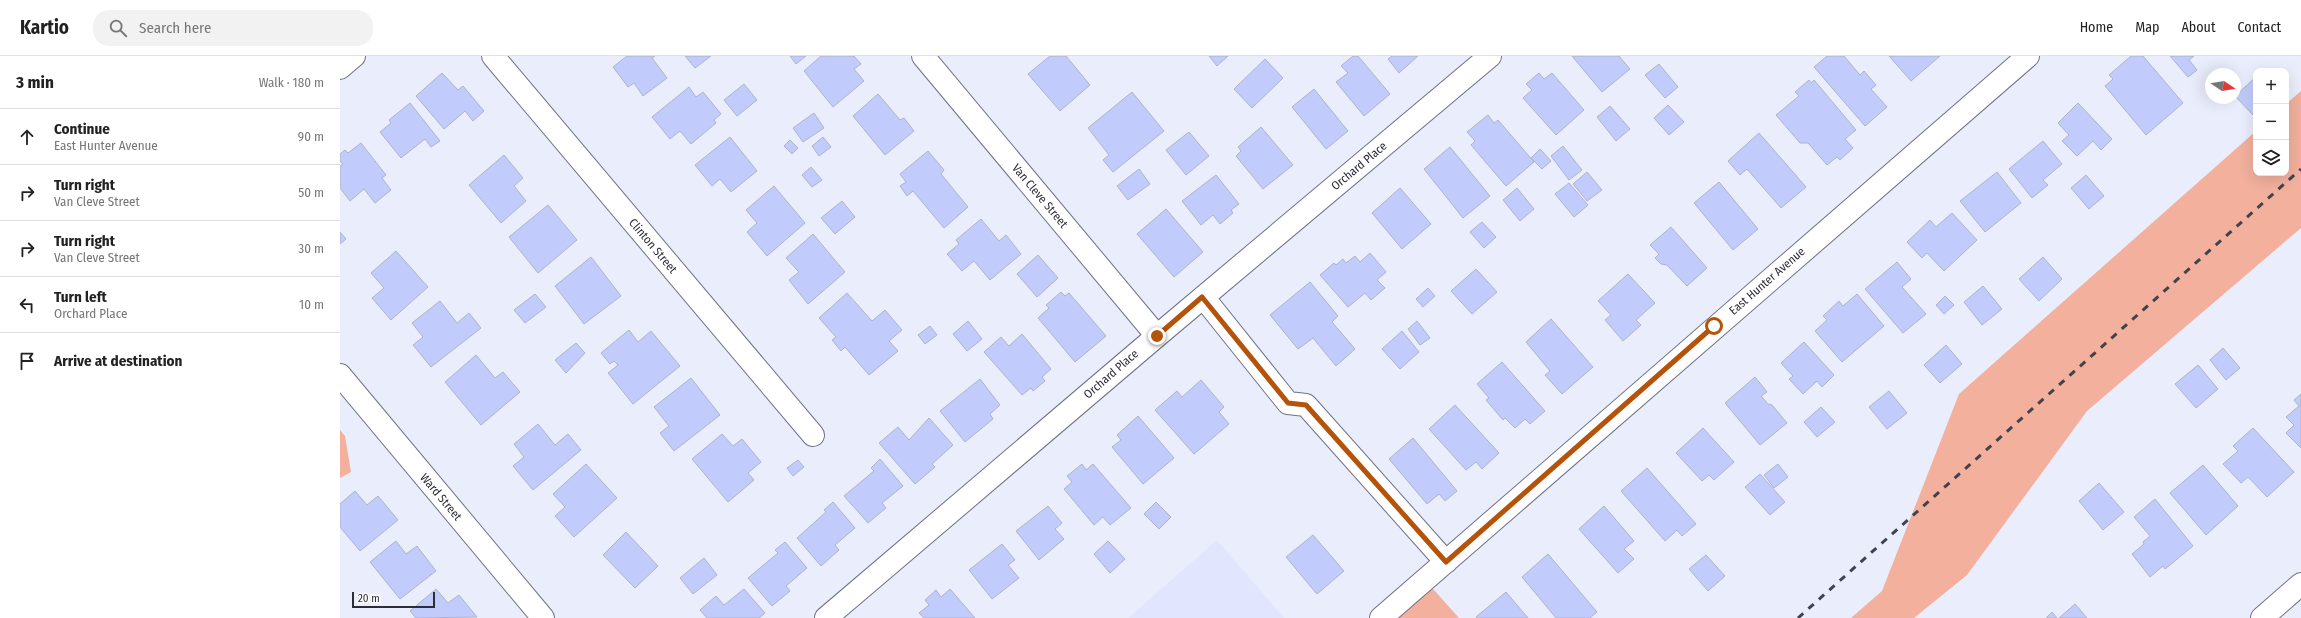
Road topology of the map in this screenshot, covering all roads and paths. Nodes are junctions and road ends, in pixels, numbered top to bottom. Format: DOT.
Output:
graph roads {
  1 [pos="354,56"];
  2 [pos="493,56"];
  3 [pos="922,56"];
  4 [pos="1490,56"];
  5 [pos="2028,56"];
  6 [pos="340,68"];
  7 [pos="1202,297"];
  8 [pos="1157,336"];
  9 [pos="340,376"];
  10 [pos="813,436"];
  11 [pos="1446,562"];
  12 [pos="2301,584"];
  13 [pos="543,618"];
  14 [pos="826,618"];
  15 [pos="1381,618"];
  16 [pos="2262,618"];
  1 -- 6 [label="street"];
  2 -- 10 [label="street, Clinton Street"];
  3 -- 8 [label="street, Van Cleve Street"];
  4 -- 7 [label="street, Orchard Place"];
  5 -- 11 [label="street, East Hunter Avenue"];
  7 -- 8 [label="street, Orchard Place"];
  7 -- 11 [label="street"];
  8 -- 14 [label="street, Orchard Place"];
  9 -- 13 [label="street, Ward Street"];
  11 -- 15 [label="street, East Hunter Avenue"];
  12 -- 16 [label="street"];
}
